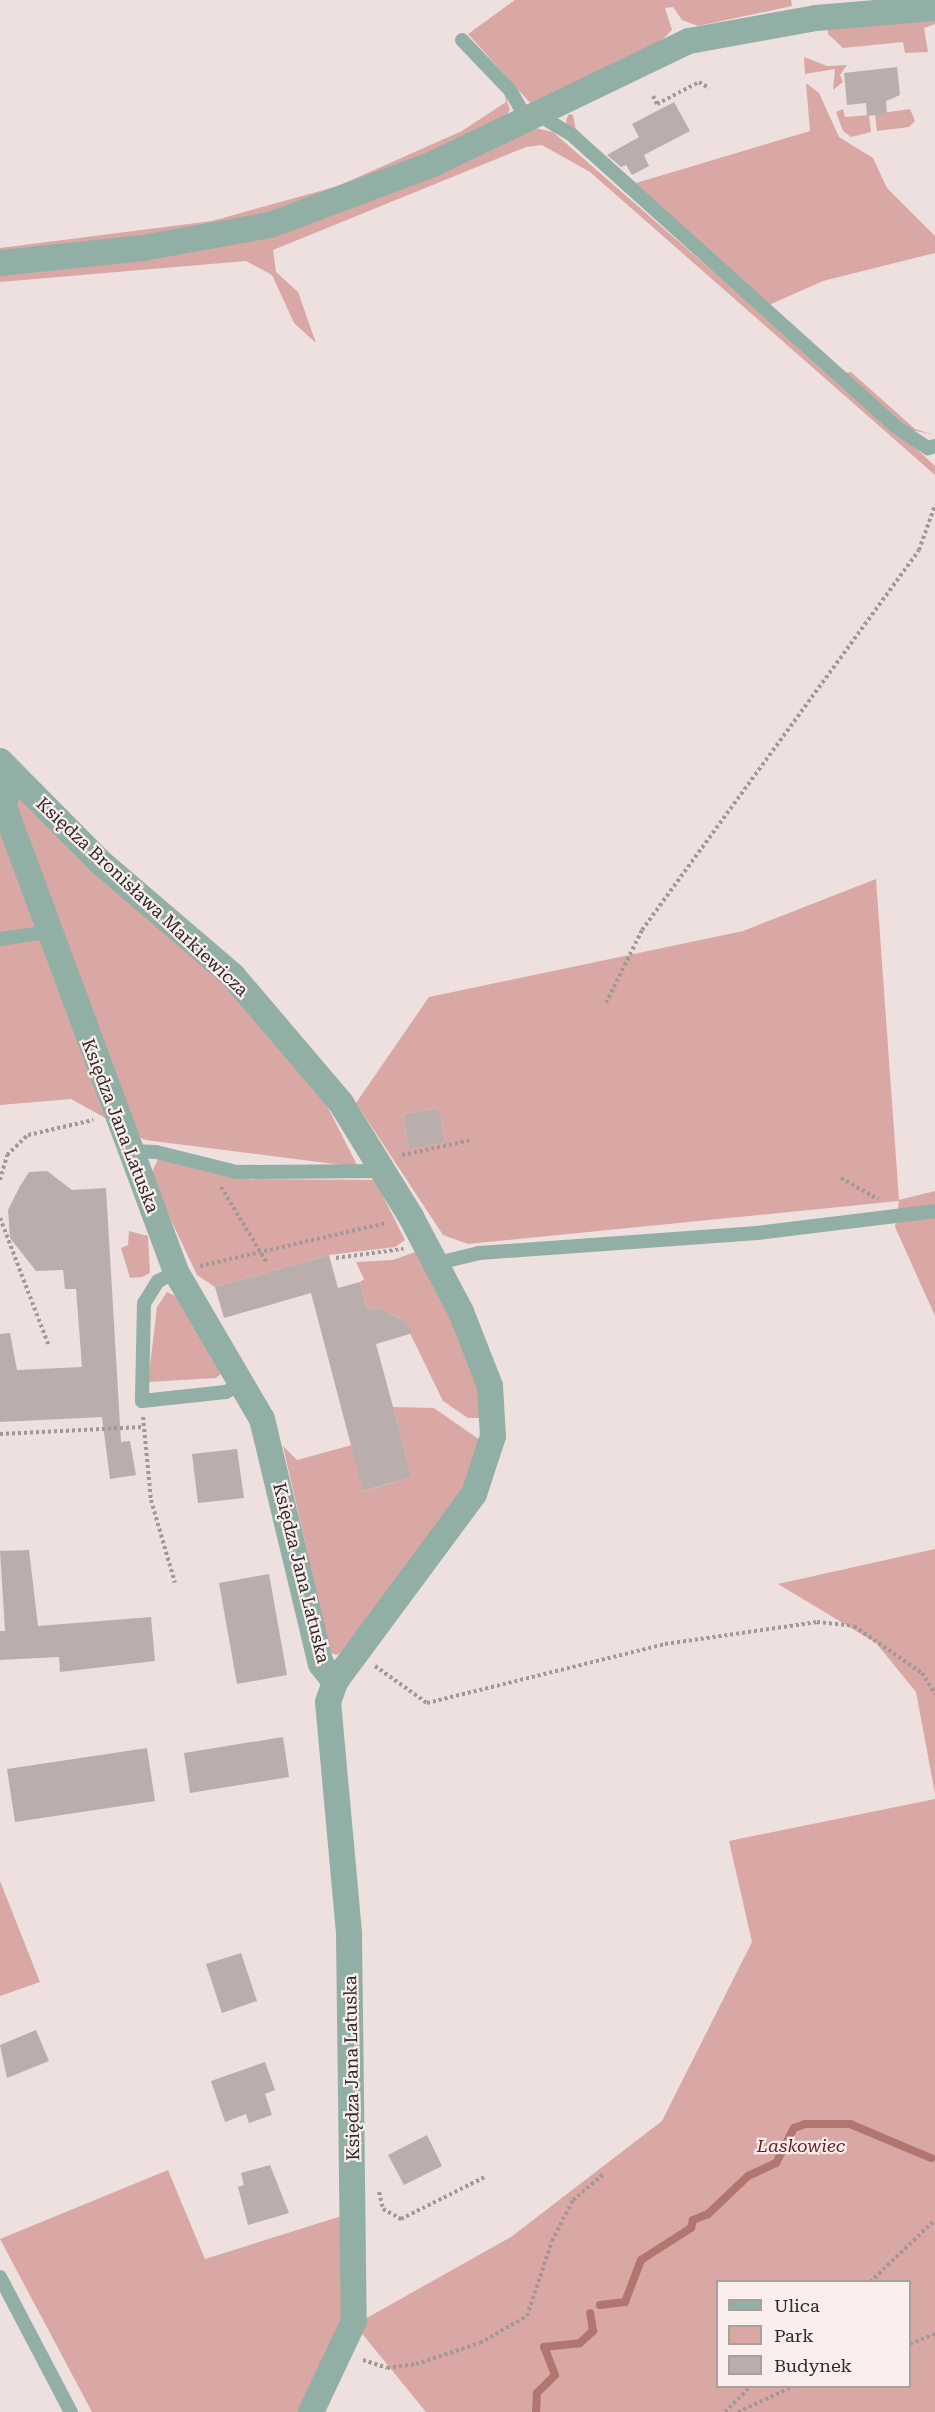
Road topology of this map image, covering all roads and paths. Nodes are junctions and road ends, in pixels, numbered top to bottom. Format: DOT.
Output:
graph roads {
  1 [pos="935,8"];
  2 [pos="462,40"];
  3 [pos="709,88"];
  4 [pos="653,96"];
  5 [pos="532,116"];
  6 [pos="0,263"];
  7 [pos="935,446"];
  8 [pos="935,505"];
  9 [pos="8,770"];
  10 [pos="48,932"];
  11 [pos="0,939"];
  12 [pos="606,1003"];
  13 [pos="116,1118"];
  14 [pos="471,1140"];
  15 [pos="128,1151"];
  16 [pos="205,1164"];
  17 [pos="383,1171"];
  18 [pos="841,1178"];
  19 [pos="0,1180"];
  20 [pos="935,1211"];
  21 [pos="910,1215"];
  22 [pos="0,1218"];
  23 [pos="417,1228"];
  24 [pos="263,1251"];
  25 [pos="336,1258"];
  26 [pos="267,1263"];
  27 [pos="434,1264"];
  28 [pos="176,1272"];
  29 [pos="48,1344"];
  30 [pos="243,1382"];
  31 [pos="142,1401"];
  32 [pos="144,1427"];
  33 [pos="0,1434"];
  34 [pos="176,1583"];
  35 [pos="356,1653"];
  36 [pos="335,1682"];
  37 [pos="935,1694"];
  38 [pos="605,2173"];
  39 [pos="485,2177"];
  40 [pos="935,2220"];
  41 [pos="378,2221"];
  42 [pos="0,2277"];
  43 [pos="872,2280"];
  44 [pos="935,2334"];
  45 [pos="911,2342"];
  46 [pos="363,2348"];
  47 [pos="749,2388"];
  48 [pos="790,2388"];
  49 [pos="71,2412"];
  50 [pos="311,2412"];
  51 [pos="725,2412"];
  52 [pos="738,2412"];
  1 -- 5 [label="street"];
  2 -- 5 [label="lane"];
  3 -- 4 [label="path"];
  5 -- 6 [label="street"];
  5 -- 7 [label="lane"];
  8 -- 12 [label="path"];
  9 -- 10 [label="street, Księdza Jana Latuska"];
  9 -- 17 [label="street, Księdza Bronisława Markiewicza"];
  10 -- 11 [label="lane"];
  10 -- 13 [label="street, Księdza Jana Latuska"];
  13 -- 15 [label="street, Księdza Jana Latuska"];
  13 -- 19 [label="path"];
  14 -- 17 [label="path"];
  15 -- 16 [label="lane"];
  15 -- 28 [label="street, Księdza Jana Latuska"];
  16 -- 17 [label="lane"];
  16 -- 24 [label="path"];
  17 -- 23 [label="street, Księdza Bronisława Markiewicza"];
  18 -- 21 [label="path"];
  20 -- 21 [label="lane"];
  21 -- 27 [label="lane"];
  22 -- 29 [label="path"];
  23 -- 24 [label="path"];
  23 -- 25 [label="path"];
  23 -- 27 [label="street, Księdza Bronisława Markiewicza"];
  24 -- 26 [label="path"];
  24 -- 28 [label="path"];
  27 -- 35 [label="street, Księdza Bronisława Markiewicza"];
  28 -- 30 [label="street, Księdza Jana Latuska"];
  28 -- 31 [label="lane"];
  30 -- 31 [label="lane"];
  30 -- 36 [label="street, Księdza Jana Latuska"];
  31 -- 32 [label="path"];
  32 -- 33 [label="path"];
  32 -- 34 [label="path"];
  35 -- 36 [label="street, Księdza Bronisława Markiewicza"];
  35 -- 37 [label="path"];
  36 -- 50 [label="street, Księdza Jana Latuska"];
  38 -- 46 [label="path"];
  39 -- 41 [label="path"];
  40 -- 43 [label="path"];
  42 -- 49 [label="lane"];
  44 -- 45 [label="path"];
  47 -- 51 [label="path"];
  48 -- 52 [label="path"];
}
